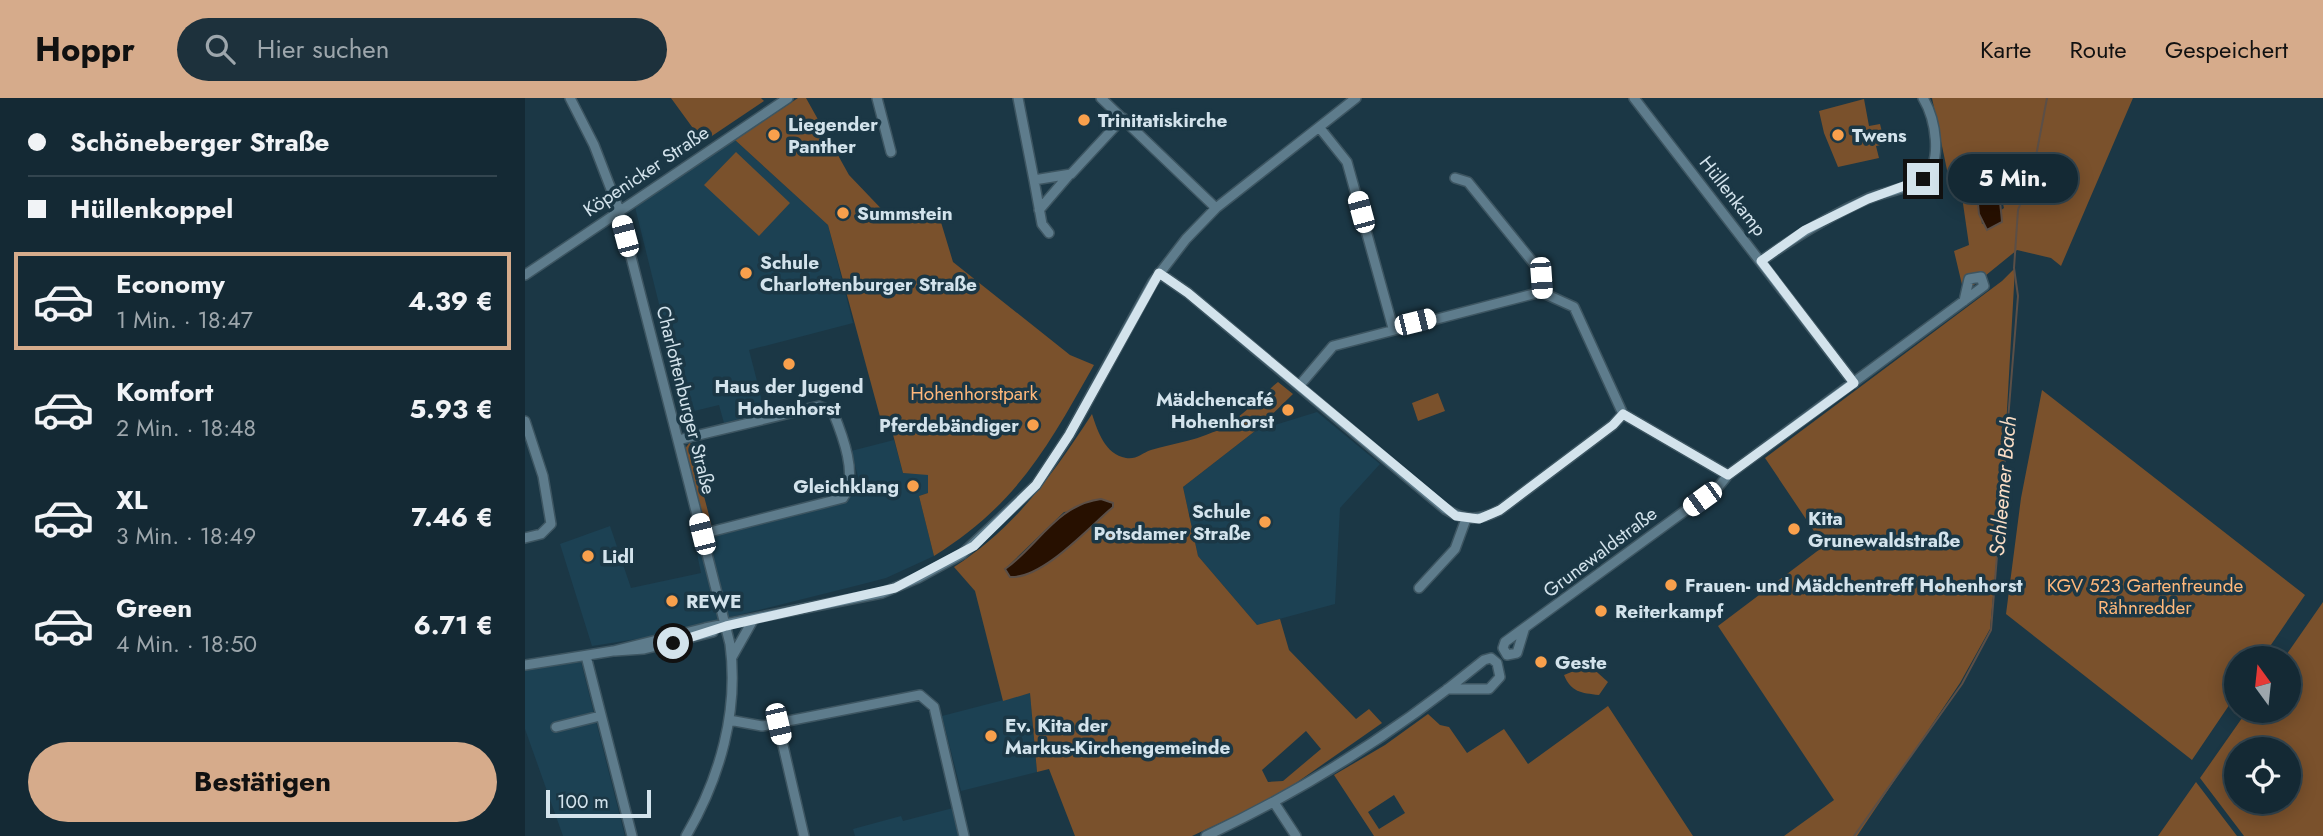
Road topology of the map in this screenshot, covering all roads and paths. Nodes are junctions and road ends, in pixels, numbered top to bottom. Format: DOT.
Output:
graph roads {
  1 [pos="570,98"];
  2 [pos="788,98"];
  3 [pos="877,98"];
  4 [pos="1018,98"];
  5 [pos="1101,98"];
  6 [pos="1356,98"];
  7 [pos="1634,98"];
  8 [pos="1923,98"];
  9 [pos="1123,118"];
  10 [pos="1319,127"];
  11 [pos="891,152"];
  12 [pos="1070,174"];
  13 [pos="1455,178"];
  14 [pos="1034,180"];
  15 [pos="1216,208"];
  16 [pos="1039,210"];
  17 [pos="619,211"];
  18 [pos="1049,233"];
  19 [pos="1761,261"];
  20 [pos="1159,273"];
  21 [pos="525,275"];
  22 [pos="1541,292"];
  23 [pos="1964,301"];
  24 [pos="1393,328"];
  25 [pos="1854,383"];
  26 [pos="1299,386"];
  27 [pos="1623,414"];
  28 [pos="525,421"];
  29 [pos="678,440"];
  30 [pos="1728,475"];
  31 [pos="1465,519"];
  32 [pos="702,534"];
  33 [pos="525,538"];
  34 [pos="1419,587"];
  35 [pos="754,620"];
  36 [pos="726,626"];
  37 [pos="1524,630"];
  38 [pos="586,656"];
  39 [pos="732,659"];
  40 [pos="525,665"];
  41 [pos="1447,689"];
  42 [pos="600,716"];
  43 [pos="729,720"];
  44 [pos="778,724"];
  45 [pos="556,727"];
  46 [pos="1275,804"];
  47 [pos="632,836"];
  48 [pos="686,836"];
  49 [pos="804,836"];
  50 [pos="964,836"];
  51 [pos="1206,836"];
  52 [pos="1296,836"];
  1 -- 17 [label="street, Charlottenburger Straße"];
  2 -- 17 [label="street, Köpenicker Straße"];
  3 -- 11 [label="street"];
  4 -- 14 [label="street"];
  5 -- 9 [label="street"];
  6 -- 10 [label="street"];
  7 -- 19 [label="street, Hüllenkamp"];
  8 -- 19 [label="street"];
  9 -- 12 [label="street"];
  9 -- 15 [label="street"];
  10 -- 15 [label="street"];
  10 -- 24 [label="street"];
  12 -- 14 [label="street"];
  12 -- 16 [label="street"];
  13 -- 22 [label="street"];
  14 -- 16 [label="street"];
  15 -- 20 [label="street"];
  16 -- 18 [label="street"];
  17 -- 21 [label="street, Köpenicker Straße"];
  17 -- 29 [label="street, Charlottenburger Straße"];
  19 -- 25 [label="street, Hüllenkamp"];
  20 -- 26 [label="street"];
  20 -- 35 [label="street"];
  22 -- 24 [label="street"];
  22 -- 27 [label="street"];
  23 -- 25 [label="street, Grunewaldstraße"];
  24 -- 26 [label="street"];
  25 -- 30 [label="street, Grunewaldstraße"];
  26 -- 31 [label="street"];
  27 -- 30 [label="street"];
  27 -- 31 [label="street"];
  28 -- 33 [label="street"];
  29 -- 32 [label="street, Charlottenburger Straße"];
  29 -- 32 [label="street"];
  30 -- 37 [label="street, Grunewaldstraße"];
  31 -- 34 [label="street"];
  32 -- 36 [label="street, Charlottenburger Straße"];
  35 -- 36 [label="street"];
  35 -- 39 [label="street"];
  36 -- 38 [label="street"];
  36 -- 39 [label="street, Charlottenburger Straße"];
  38 -- 40 [label="street"];
  38 -- 42 [label="street"];
  39 -- 43 [label="street, Charlottenburger Straße"];
  41 -- 41 [label="street"];
  41 -- 46 [label="street"];
  42 -- 45 [label="street"];
  42 -- 47 [label="street"];
  43 -- 44 [label="street"];
  43 -- 48 [label="street, Charlottenburger Straße"];
  44 -- 49 [label="street"];
  44 -- 50 [label="street"];
  46 -- 51 [label="street"];
  46 -- 52 [label="street"];
}
